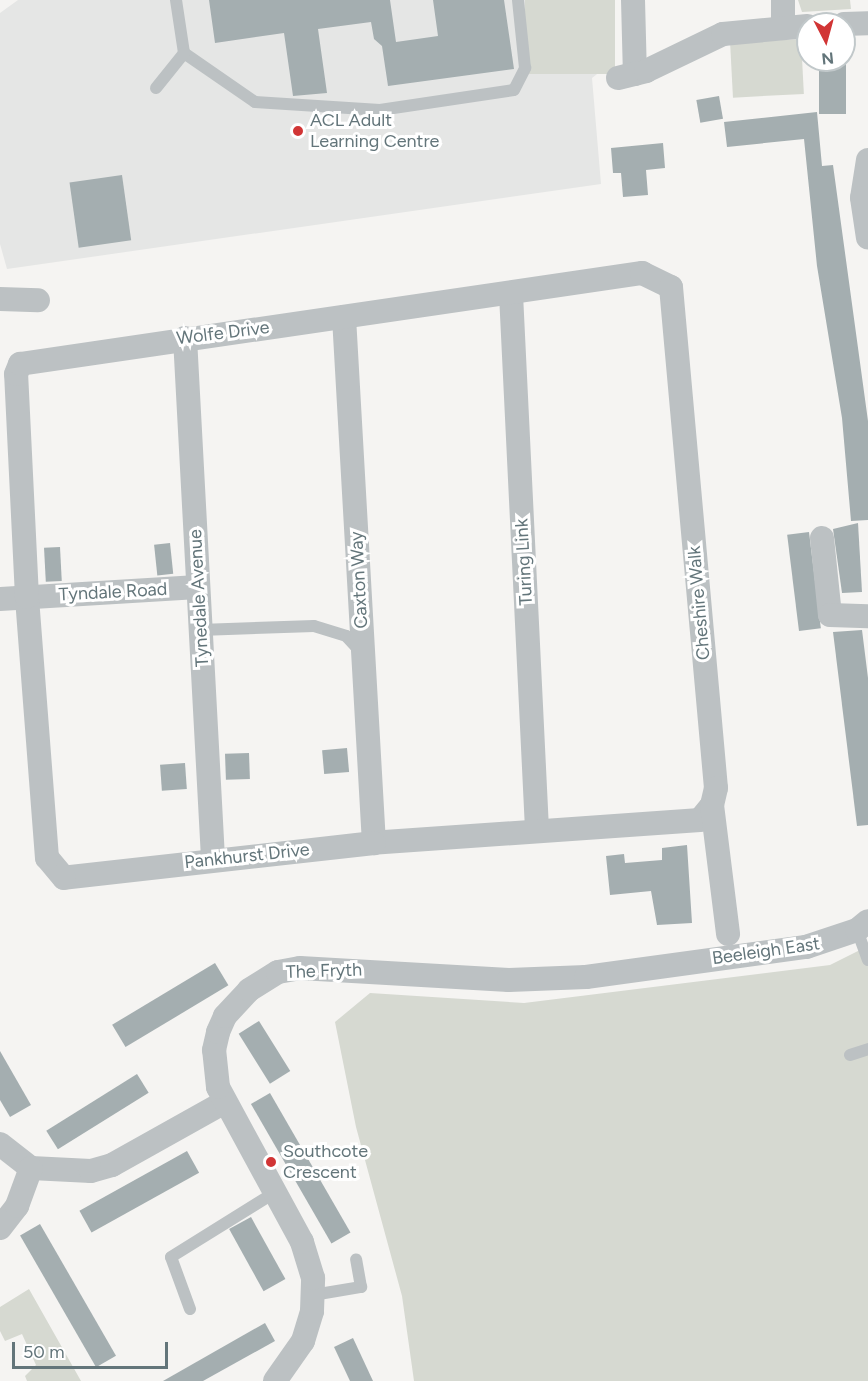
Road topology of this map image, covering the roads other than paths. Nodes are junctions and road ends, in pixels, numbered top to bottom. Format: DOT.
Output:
graph roads {
  1 [pos="176,0"];
  2 [pos="518,0"];
  3 [pos="633,0"];
  4 [pos="783,0"];
  5 [pos="796,26"];
  6 [pos="783,27"];
  7 [pos="184,53"];
  8 [pos="156,88"];
  9 [pos="868,160"];
  10 [pos="868,238"];
  11 [pos="655,282"];
  12 [pos="511,294"];
  13 [pos="0,299"];
  14 [pos="38,300"];
  15 [pos="344,317"];
  16 [pos="184,338"];
  17 [pos="822,538"];
  18 [pos="198,587"];
  19 [pos="27,597"];
  20 [pos="0,599"];
  21 [pos="868,616"];
  22 [pos="200,630"];
  23 [pos="363,654"];
  24 [pos="712,806"];
  25 [pos="537,830"];
  26 [pos="374,843"];
  27 [pos="213,859"];
  28 [pos="862,925"];
  29 [pos="728,934"];
  30 [pos="868,960"];
  31 [pos="659,964"];
  32 [pos="868,1049"];
  33 [pos="850,1054"];
  34 [pos="223,1103"];
  35 [pos="0,1144"];
  36 [pos="31,1168"];
  37 [pos="274,1193"];
  38 [pos="0,1228"];
  39 [pos="356,1259"];
  40 [pos="313,1296"];
  41 [pos="190,1309"];
  42 [pos="275,1381"];
  1 -- 7 [label="lane"];
  2 -- 7 [label="lane"];
  3 -- 6 [label="street"];
  4 -- 6 [label="street"];
  5 -- 6 [label="street"];
  7 -- 8 [label="lane"];
  9 -- 10 [label="street"];
  11 -- 12 [label="street, Wolfe Drive"];
  11 -- 24 [label="street, Cheshire Walk"];
  12 -- 15 [label="street, Wolfe Drive"];
  12 -- 25 [label="street, Turing Link"];
  13 -- 14 [label="street"];
  15 -- 16 [label="street, Wolfe Drive"];
  15 -- 23 [label="street, Caxton Way"];
  16 -- 18 [label="street, Tynedale Avenue"];
  16 -- 19 [label="street, Wolfe Drive"];
  17 -- 21 [label="street"];
  18 -- 19 [label="street, Tyndale Road"];
  18 -- 22 [label="street, Tynedale Avenue"];
  19 -- 20 [label="street, Tyndale Road"];
  19 -- 27 [label="street, Pankhurst Drive"];
  22 -- 23 [label="lane"];
  22 -- 27 [label="street, Tynedale Avenue"];
  23 -- 26 [label="street, Caxton Way"];
  24 -- 25 [label="street, Pankhurst Drive"];
  24 -- 29 [label="street, Cheshire Walk"];
  25 -- 26 [label="street, Pankhurst Drive"];
  26 -- 27 [label="street, Pankhurst Drive"];
  28 -- 30 [label="lane"];
  28 -- 31 [label="street, Beeleigh East"];
  31 -- 34 [label="street, The Fryth"];
  32 -- 33 [label="lane"];
  34 -- 36 [label="street"];
  34 -- 37 [label="street, The Fryth"];
  35 -- 36 [label="street"];
  36 -- 38 [label="street"];
  37 -- 40 [label="street, The Fryth"];
  37 -- 41 [label="lane"];
  39 -- 40 [label="lane"];
  40 -- 42 [label="street, The Fryth"];
}
